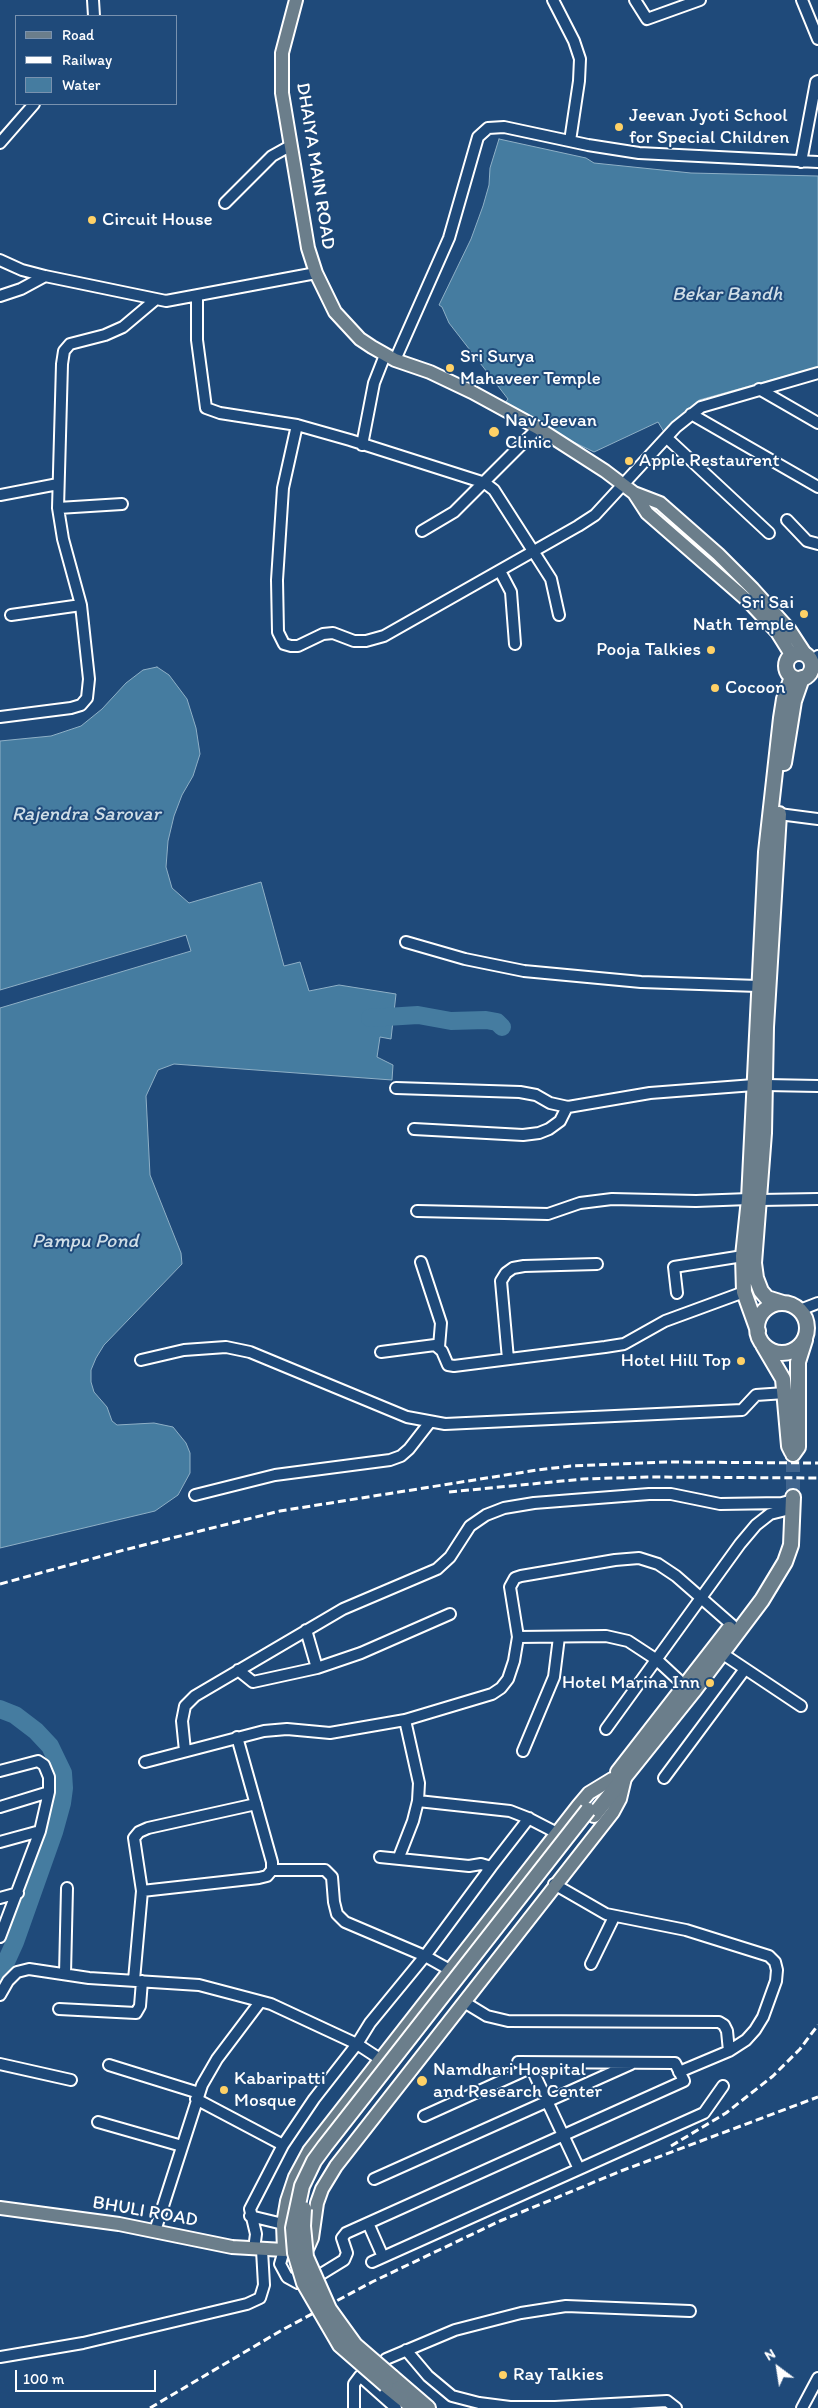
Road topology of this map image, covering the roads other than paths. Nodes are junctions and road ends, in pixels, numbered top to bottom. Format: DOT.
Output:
graph roads {
  1 [pos="296,0"];
  2 [pos="553,0"];
  3 [pos="635,0"];
  4 [pos="700,0"];
  5 [pos="802,0"];
  6 [pos="93,1"];
  7 [pos="94,15"];
  8 [pos="817,35"];
  9 [pos="818,81"];
  10 [pos="33,105"];
  11 [pos="570,141"];
  12 [pos="0,143"];
  13 [pos="290,146"];
  14 [pos="802,162"];
  15 [pos="818,162"];
  16 [pos="226,203"];
  17 [pos="0,260"];
  18 [pos="316,273"];
  19 [pos="45,276"];
  20 [pos="0,296"];
  21 [pos="197,296"];
  22 [pos="155,300"];
  23 [pos="390,357"];
  24 [pos="818,374"];
  25 [pos="759,389"];
  26 [pos="690,414"];
  27 [pos="818,423"];
  28 [pos="297,426"];
  29 [pos="538,428"];
  30 [pos="667,438"];
  31 [pos="362,445"];
  32 [pos="485,483"];
  33 [pos="58,484"];
  34 [pos="623,484"];
  35 [pos="818,487"];
  36 [pos="0,495"];
  37 [pos="122,504"];
  38 [pos="58,508"];
  39 [pos="786,520"];
  40 [pos="422,532"];
  41 [pos="769,533"];
  42 [pos="818,544"];
  43 [pos="535,552"];
  44 [pos="500,571"];
  45 [pos="80,605"];
  46 [pos="11,615"];
  47 [pos="559,615"];
  48 [pos="515,644"];
  49 [pos="808,664"];
  50 [pos="0,717"];
  51 [pos="779,814"];
  52 [pos="818,819"];
  53 [pos="406,942"];
  54 [pos="758,986"];
  55 [pos="760,1085"];
  56 [pos="818,1086"];
  57 [pos="396,1088"];
  58 [pos="567,1107"];
  59 [pos="414,1129"];
  60 [pos="754,1199"];
  61 [pos="818,1199"];
  62 [pos="417,1211"];
  63 [pos="743,1256"];
  64 [pos="421,1262"];
  65 [pos="597,1264"];
  66 [pos="744,1292"];
  67 [pos="677,1293"];
  68 [pos="783,1303"];
  69 [pos="818,1304"];
  70 [pos="800,1310"];
  71 [pos="807,1334"];
  72 [pos="760,1336"];
  73 [pos="440,1347"];
  74 [pos="382,1352"];
  75 [pos="508,1359"];
  76 [pos="142,1360"];
  77 [pos="785,1393"];
  78 [pos="430,1422"];
  79 [pos="195,1495"];
  80 [pos="793,1502"];
  81 [pos="791,1545"];
  82 [pos="700,1597"];
  83 [pos="450,1614"];
  84 [pos="732,1625"];
  85 [pos="306,1630"];
  86 [pos="518,1637"];
  87 [pos="560,1637"];
  88 [pos="718,1650"];
  89 [pos="657,1660"];
  90 [pos="317,1668"];
  91 [pos="745,1669"];
  92 [pos="238,1670"];
  93 [pos="684,1685"];
  94 [pos="801,1706"];
  95 [pos="405,1720"];
  96 [pos="606,1730"];
  97 [pos="237,1737"];
  98 [pos="185,1751"];
  99 [pos="523,1751"];
  100 [pos="145,1762"];
  101 [pos="0,1772"];
  102 [pos="623,1772"];
  103 [pos="664,1778"];
  104 [pos="49,1792"];
  105 [pos="418,1801"];
  106 [pos="256,1804"];
  107 [pos="0,1807"];
  108 [pos="529,1818"];
  109 [pos="40,1831"];
  110 [pos="557,1833"];
  111 [pos="0,1842"];
  112 [pos="380,1857"];
  113 [pos="399,1858"];
  114 [pos="491,1867"];
  115 [pos="272,1870"];
  116 [pos="554,1884"];
  117 [pos="67,1888"];
  118 [pos="142,1891"];
  119 [pos="18,1893"];
  120 [pos="0,1898"];
  121 [pos="614,1917"];
  122 [pos="0,1937"];
  123 [pos="425,1956"];
  124 [pos="592,1964"];
  125 [pos="450,1970"];
  126 [pos="65,1974"];
  127 [pos="138,1980"];
  128 [pos="0,1995"];
  129 [pos="260,2002"];
  130 [pos="464,2002"];
  131 [pos="59,2009"];
  132 [pos="357,2044"];
  133 [pos="729,2050"];
  134 [pos="380,2059"];
  135 [pos="518,2062"];
  136 [pos="543,2062"];
  137 [pos="634,2063"];
  138 [pos="0,2064"];
  139 [pos="109,2066"];
  140 [pos="531,2067"];
  141 [pos="680,2072"];
  142 [pos="71,2080"];
  143 [pos="723,2086"];
  144 [pos="198,2096"];
  145 [pos="547,2101"];
  146 [pos="424,2116"];
  147 [pos="98,2122"];
  148 [pos="563,2135"];
  149 [pos="283,2145"];
  150 [pos="182,2146"];
  151 [pos="579,2169"];
  152 [pos="374,2179"];
  153 [pos="0,2208"];
  154 [pos="250,2216"];
  155 [pos="368,2223"];
  156 [pos="283,2224"];
  157 [pos="156,2231"];
  158 [pos="258,2249"];
  159 [pos="284,2250"];
  160 [pos="383,2257"];
  161 [pos="372,2262"];
  162 [pos="690,2311"];
  163 [pos="406,2350"];
  164 [pos="0,2357"];
  165 [pos="386,2359"];
  166 [pos="818,2378"];
  167 [pos="389,2381"];
  168 [pos="354,2408"];
  169 [pos="396,2408"];
  170 [pos="414,2408"];
  171 [pos="428,2408"];
  172 [pos="676,2408"];
  173 [pos="802,2408"];
  1 -- 13 [label="main road, DHAIYA MAIN ROAD"];
  2 -- 11 [label="street"];
  3 -- 4 [label="street"];
  5 -- 8 [label="street"];
  6 -- 7 [label="street"];
  9 -- 14 [label="street"];
  10 -- 12 [label="street"];
  11 -- 14 [label="street"];
  11 -- 23 [label="street"];
  13 -- 16 [label="street"];
  13 -- 18 [label="main road, DHAIYA MAIN ROAD"];
  14 -- 15 [label="street"];
  17 -- 19 [label="street"];
  18 -- 21 [label="street"];
  18 -- 23 [label="main road, DHAIYA MAIN ROAD"];
  19 -- 20 [label="street"];
  19 -- 22 [label="street"];
  21 -- 22 [label="street"];
  21 -- 28 [label="street"];
  22 -- 33 [label="street"];
  23 -- 29 [label="main road, DHAIYA MAIN ROAD"];
  23 -- 31 [label="street"];
  24 -- 25 [label="street"];
  25 -- 26 [label="street"];
  25 -- 27 [label="street"];
  26 -- 30 [label="street"];
  26 -- 35 [label="street"];
  28 -- 31 [label="street"];
  28 -- 44 [label="street"];
  29 -- 32 [label="street"];
  29 -- 34 [label="main road, DHAIYA MAIN ROAD"];
  30 -- 34 [label="street"];
  30 -- 41 [label="street"];
  31 -- 32 [label="street"];
  32 -- 40 [label="street"];
  32 -- 43 [label="street"];
  33 -- 36 [label="street"];
  33 -- 38 [label="street"];
  34 -- 43 [label="street"];
  34 -- 49 [label="main road, DHAIYA MAIN ROAD"];
  37 -- 38 [label="street"];
  38 -- 45 [label="street"];
  39 -- 42 [label="street"];
  43 -- 44 [label="street"];
  43 -- 47 [label="street"];
  44 -- 48 [label="street"];
  45 -- 46 [label="street"];
  45 -- 50 [label="street"];
  49 -- 51 [label="highway"];
  49 -- 54 [label="highway"];
  51 -- 52 [label="street"];
  51 -- 55 [label="highway"];
  53 -- 54 [label="street"];
  54 -- 55 [label="highway"];
  55 -- 56 [label="street"];
  55 -- 58 [label="street"];
  55 -- 60 [label="highway"];
  57 -- 58 [label="street"];
  58 -- 59 [label="street"];
  60 -- 61 [label="street"];
  60 -- 62 [label="street"];
  60 -- 63 [label="highway"];
  60 -- 68 [label="highway"];
  63 -- 66 [label="highway"];
  63 -- 67 [label="street"];
  64 -- 73 [label="street"];
  65 -- 75 [label="street"];
  66 -- 72 [label="highway"];
  66 -- 75 [label="street"];
  68 -- 70 [label="highway"];
  68 -- 72 [label="highway"];
  69 -- 70 [label="street"];
  70 -- 71 [label="highway"];
  71 -- 72 [label="highway"];
  71 -- 77 [label="highway"];
  72 -- 77 [label="highway"];
  73 -- 74 [label="street"];
  73 -- 75 [label="street"];
  76 -- 78 [label="street"];
  77 -- 78 [label="street"];
  78 -- 79 [label="street"];
  80 -- 81 [label="highway"];
  80 -- 82 [label="street"];
  80 -- 85 [label="street"];
  81 -- 84 [label="highway"];
  81 -- 88 [label="highway"];
  82 -- 84 [label="street"];
  82 -- 86 [label="street"];
  82 -- 89 [label="street"];
  83 -- 90 [label="street"];
  84 -- 88 [label="highway"];
  85 -- 90 [label="street"];
  85 -- 92 [label="street"];
  86 -- 87 [label="street"];
  86 -- 95 [label="street"];
  87 -- 89 [label="street"];
  87 -- 99 [label="street"];
  88 -- 91 [label="street"];
  88 -- 93 [label="highway"];
  88 -- 102 [label="highway"];
  89 -- 93 [label="street"];
  89 -- 96 [label="street"];
  90 -- 92 [label="street"];
  91 -- 94 [label="street"];
  91 -- 103 [label="street"];
  92 -- 98 [label="street"];
  93 -- 102 [label="highway"];
  95 -- 97 [label="street"];
  95 -- 105 [label="street"];
  97 -- 98 [label="street"];
  97 -- 106 [label="street"];
  98 -- 100 [label="street"];
  101 -- 104 [label="street"];
  102 -- 110 [label="main road"];
  102 -- 116 [label="main road, BHULI ROAD"];
  102 -- 167 [label="highway, bridge"];
  104 -- 107 [label="street"];
  104 -- 109 [label="street"];
  105 -- 108 [label="street"];
  105 -- 113 [label="street"];
  106 -- 115 [label="street"];
  106 -- 118 [label="street"];
  108 -- 110 [label="street"];
  108 -- 114 [label="street"];
  109 -- 111 [label="street"];
  109 -- 119 [label="street"];
  110 -- 125 [label="main road"];
  112 -- 113 [label="street"];
  113 -- 114 [label="street"];
  114 -- 123 [label="street"];
  115 -- 118 [label="street"];
  115 -- 123 [label="street"];
  116 -- 121 [label="street"];
  116 -- 130 [label="main road, BHULI ROAD"];
  117 -- 126 [label="street"];
  118 -- 127 [label="street"];
  119 -- 120 [label="street"];
  119 -- 122 [label="street"];
  121 -- 124 [label="street"];
  121 -- 133 [label="street"];
  123 -- 125 [label="street"];
  123 -- 132 [label="street"];
  125 -- 134 [label="main road"];
  126 -- 127 [label="street"];
  126 -- 128 [label="street"];
  127 -- 129 [label="street"];
  127 -- 131 [label="street"];
  129 -- 132 [label="street"];
  129 -- 144 [label="street"];
  130 -- 133 [label="street"];
  130 -- 159 [label="main road, BHULI ROAD"];
  132 -- 134 [label="street"];
  132 -- 149 [label="street"];
  133 -- 141 [label="street"];
  134 -- 156 [label="main road"];
  135 -- 136 [label="street"];
  136 -- 137 [label="street"];
  136 -- 140 [label="street"];
  137 -- 141 [label="street"];
  137 -- 145 [label="street"];
  138 -- 142 [label="street"];
  139 -- 144 [label="street"];
  140 -- 145 [label="street"];
  140 -- 146 [label="street"];
  141 -- 148 [label="street"];
  143 -- 151 [label="street"];
  144 -- 149 [label="street"];
  144 -- 150 [label="street"];
  145 -- 148 [label="street"];
  145 -- 152 [label="street"];
  147 -- 150 [label="street"];
  148 -- 151 [label="street"];
  148 -- 155 [label="street"];
  149 -- 154 [label="street"];
  150 -- 157 [label="street"];
  151 -- 160 [label="street"];
  153 -- 157 [label="main road, BHULI ROAD"];
  154 -- 156 [label="street"];
  154 -- 158 [label="street"];
  155 -- 159 [label="street"];
  155 -- 160 [label="street"];
  156 -- 159 [label="main road"];
  157 -- 158 [label="main road, BHULI ROAD"];
  158 -- 159 [label="main road, BHULI ROAD"];
  158 -- 164 [label="street"];
  160 -- 161 [label="street"];
  162 -- 163 [label="street"];
  163 -- 165 [label="street"];
  163 -- 172 [label="street"];
  166 -- 173 [label="street"];
  167 -- 170 [label="highway"];
  167 -- 171 [label="highway"];
  168 -- 169 [label="street"];
}
